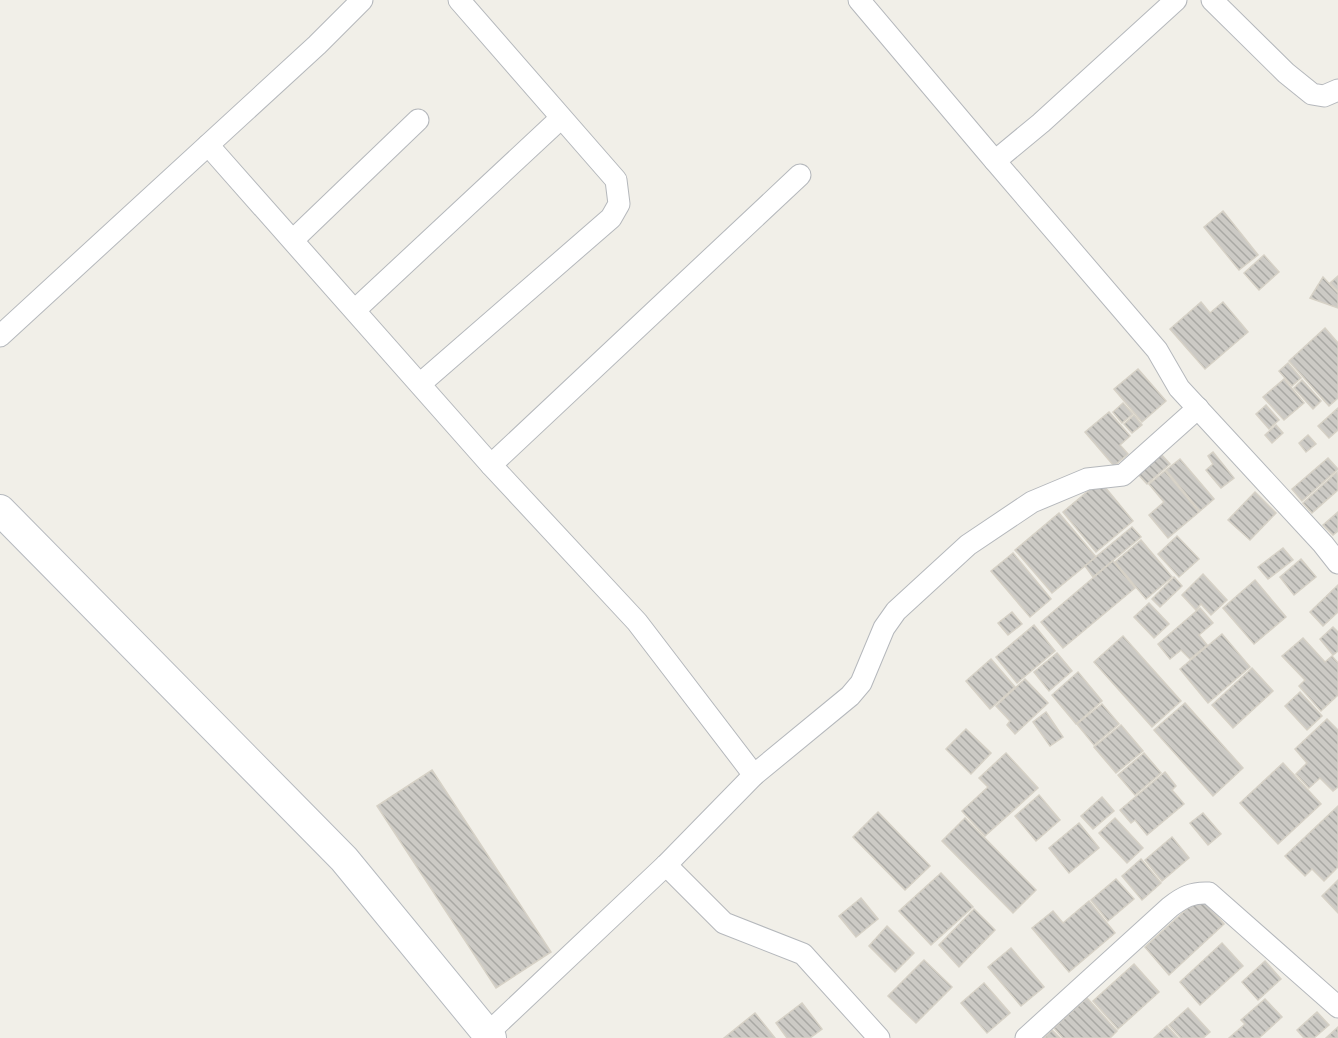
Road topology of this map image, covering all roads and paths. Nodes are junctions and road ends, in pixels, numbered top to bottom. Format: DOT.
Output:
graph roads {
  1 [pos="362,0"];
  2 [pos="459,0"];
  3 [pos="859,0"];
  4 [pos="1176,0"];
  5 [pos="1212,0"];
  6 [pos="1338,90"];
  7 [pos="561,118"];
  8 [pos="418,120"];
  9 [pos="208,145"];
  10 [pos="995,162"];
  11 [pos="800,175"];
  12 [pos="293,240"];
  13 [pos="355,310"];
  14 [pos="0,336"];
  15 [pos="420,384"];
  16 [pos="1198,408"];
  17 [pos="491,465"];
  18 [pos="0,510"];
  19 [pos="1338,563"];
  20 [pos="754,776"];
  21 [pos="666,865"];
  22 [pos="1338,1007"];
  23 [pos="489,1036"];
  24 [pos="879,1038"];
  25 [pos="1026,1038"];
  1 -- 9 [label="street"];
  2 -- 7 [label="street"];
  3 -- 10 [label="street"];
  4 -- 10 [label="street"];
  5 -- 6 [label="street"];
  7 -- 13 [label="street"];
  7 -- 15 [label="street"];
  8 -- 12 [label="street"];
  9 -- 12 [label="street"];
  9 -- 14 [label="street"];
  10 -- 16 [label="street"];
  11 -- 17 [label="street"];
  12 -- 13 [label="street"];
  13 -- 15 [label="street"];
  15 -- 17 [label="street"];
  16 -- 19 [label="street"];
  16 -- 20 [label="street"];
  17 -- 20 [label="street"];
  18 -- 23 [label="main road"];
  20 -- 21 [label="street"];
  21 -- 23 [label="street"];
  21 -- 24 [label="street"];
  22 -- 25 [label="street"];
}
